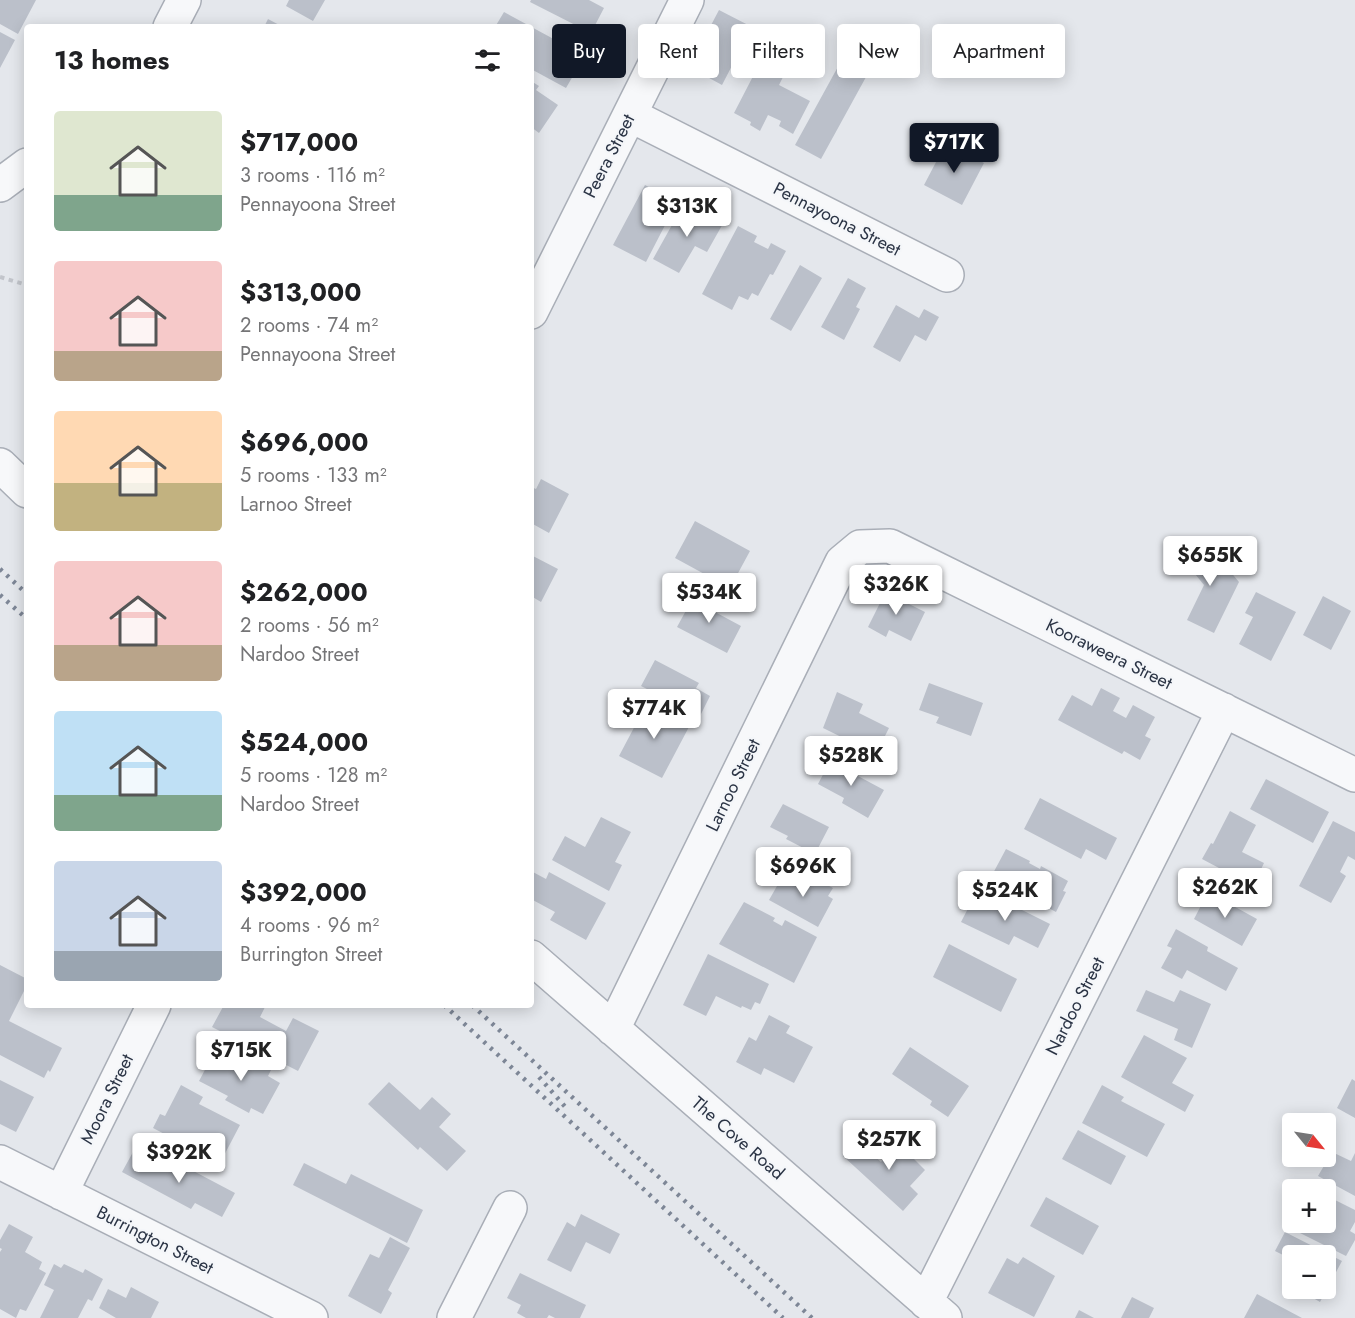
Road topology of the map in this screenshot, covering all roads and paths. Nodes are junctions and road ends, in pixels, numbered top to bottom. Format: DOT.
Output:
graph roads {
  1 [pos="184,0"];
  2 [pos="687,0"];
  3 [pos="172,24"];
  4 [pos="630,115"];
  5 [pos="24,167"];
  6 [pos="0,185"];
  7 [pos="947,275"];
  8 [pos="0,277"];
  9 [pos="24,284"];
  10 [pos="534,306"];
  11 [pos="0,465"];
  12 [pos="24,488"];
  13 [pos="861,547"];
  14 [pos="1224,710"];
  15 [pos="1355,775"];
  16 [pos="534,960"];
  17 [pos="153,1008"];
  18 [pos="613,1029"];
  19 [pos="0,1162"];
  20 [pos="61,1193"];
  21 [pos="510,1208"];
  22 [pos="936,1310"];
  23 [pos="311,1318"];
  24 [pos="454,1318"];
  1 -- 3 [label="street"];
  2 -- 4 [label="street, Peera Street"];
  4 -- 7 [label="street, Pennayoona Street"];
  4 -- 10 [label="street, Peera Street"];
  5 -- 6 [label="street"];
  8 -- 9 [label="path"];
  11 -- 12 [label="street"];
  13 -- 14 [label="street, Kooraweera Street"];
  13 -- 18 [label="street, Larnoo Street"];
  14 -- 15 [label="street, Kooraweera Street"];
  14 -- 22 [label="street, Nardoo Street"];
  16 -- 18 [label="street, The Cove Road"];
  17 -- 20 [label="street, Moora Street"];
  18 -- 22 [label="street, The Cove Road"];
  19 -- 20 [label="street, Burrington Street"];
  20 -- 23 [label="street, Burrington Street"];
  21 -- 24 [label="street"];
}
